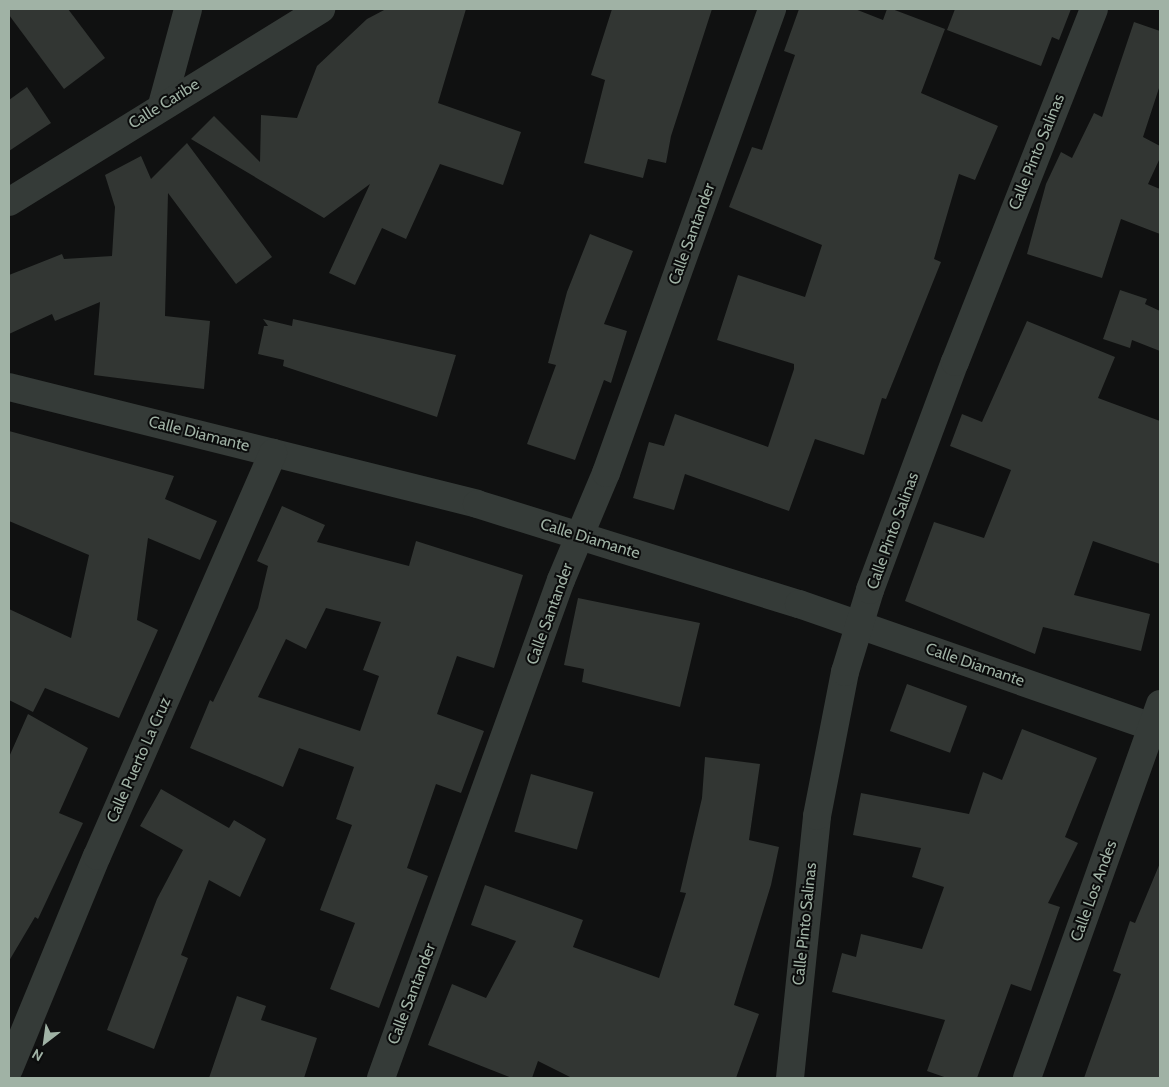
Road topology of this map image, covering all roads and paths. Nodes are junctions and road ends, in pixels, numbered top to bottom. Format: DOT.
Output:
graph roads {
  1 [pos="188,9"];
  2 [pos="321,9"];
  3 [pos="772,9"];
  4 [pos="1094,9"];
  5 [pos="162,105"];
  6 [pos="9,202"];
  7 [pos="9,387"];
  8 [pos="273,453"];
  9 [pos="580,535"];
  10 [pos="860,625"];
  11 [pos="1157,720"];
  12 [pos="9,1069"];
  13 [pos="381,1078"];
  14 [pos="790,1078"];
  15 [pos="1027,1078"];
  1 -- 5 [label="street"];
  2 -- 5 [label="street, Calle Caribe"];
  3 -- 9 [label="street, Calle Santander"];
  4 -- 10 [label="street, Calle Pinto Salinas"];
  5 -- 6 [label="street, Calle Caribe"];
  7 -- 8 [label="street, Calle Diamante"];
  8 -- 9 [label="street, Calle Diamante"];
  8 -- 12 [label="street, Calle Puerto La Cruz"];
  9 -- 10 [label="street, Calle Diamante"];
  9 -- 13 [label="street, Calle Santander"];
  10 -- 11 [label="street, Calle Diamante"];
  10 -- 14 [label="street, Calle Pinto Salinas"];
  11 -- 15 [label="street, Calle Los Andes"];
}
